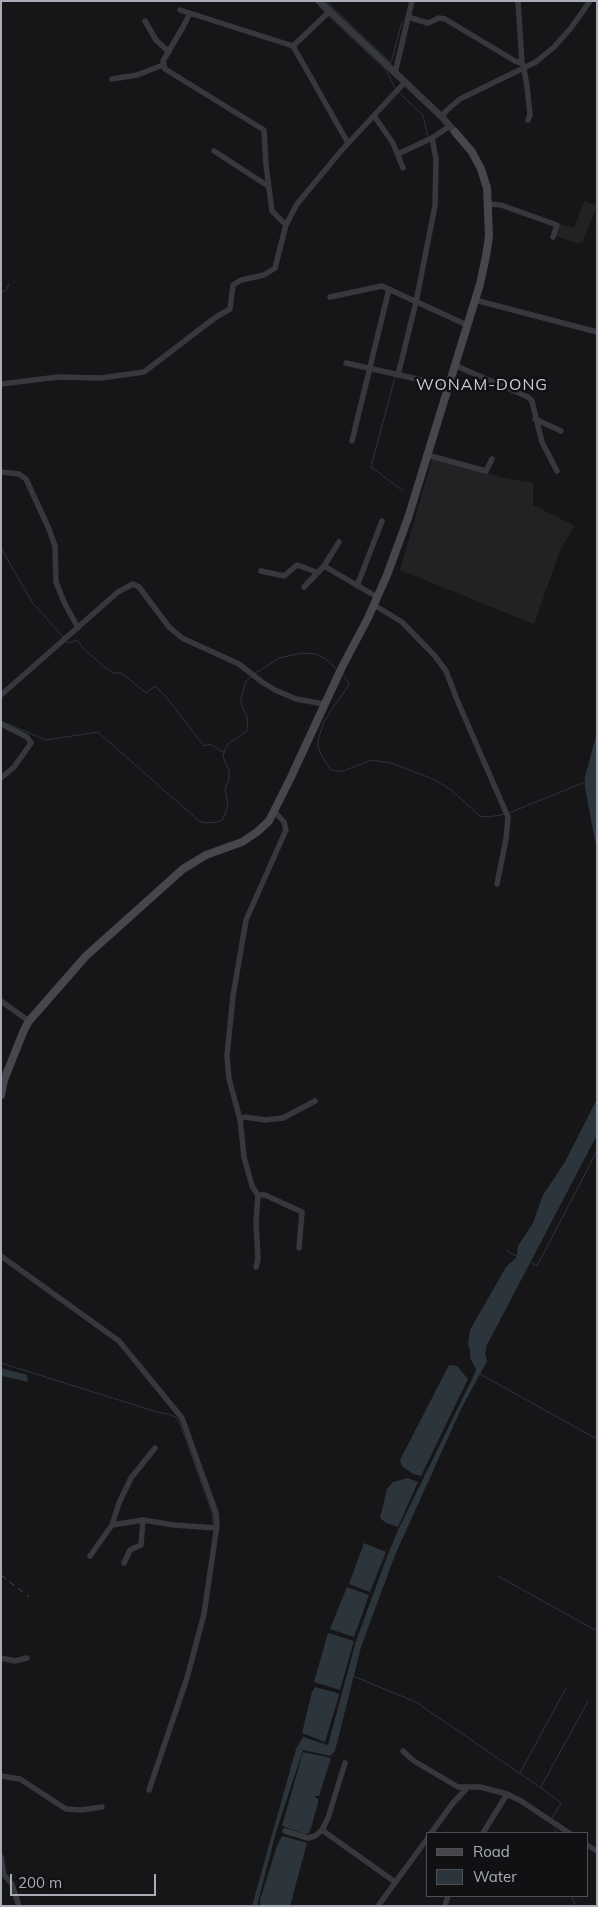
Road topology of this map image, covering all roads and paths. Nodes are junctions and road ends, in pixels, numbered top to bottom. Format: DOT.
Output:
graph roads {
  1 [pos="320,1"];
  2 [pos="412,1"];
  3 [pos="518,1"];
  4 [pos="590,1"];
  5 [pos="180,10"];
  6 [pos="330,11"];
  7 [pos="190,13"];
  8 [pos="408,17"];
  9 [pos="145,22"];
  10 [pos="292,46"];
  11 [pos="169,52"];
  12 [pos="163,65"];
  13 [pos="523,66"];
  14 [pos="395,73"];
  15 [pos="112,80"];
  16 [pos="405,82"];
  17 [pos="374,116"];
  18 [pos="442,117"];
  19 [pos="528,120"];
  20 [pos="452,129"];
  21 [pos="432,138"];
  22 [pos="348,143"];
  23 [pos="214,151"];
  24 [pos="398,154"];
  25 [pos="403,168"];
  26 [pos="268,186"];
  27 [pos="489,204"];
  28 [pos="286,225"];
  29 [pos="553,237"];
  30 [pos="389,289"];
  31 [pos="330,297"];
  32 [pos="475,300"];
  33 [pos="416,302"];
  34 [pos="467,325"];
  35 [pos="597,332"];
  36 [pos="346,362"];
  37 [pos="454,364"];
  38 [pos="370,368"];
  39 [pos="398,375"];
  40 [pos="1,384"];
  41 [pos="448,386"];
  42 [pos="535,419"];
  43 [pos="561,431"];
  44 [pos="352,441"];
  45 [pos="427,455"];
  46 [pos="492,459"];
  47 [pos="556,471"];
  48 [pos="1,472"];
  49 [pos="382,521"];
  50 [pos="339,542"];
  51 [pos="324,566"];
  52 [pos="261,571"];
  53 [pos="316,572"];
  54 [pos="357,586"];
  55 [pos="304,587"];
  56 [pos="375,601"];
  57 [pos="78,628"];
  58 [pos="1,695"];
  59 [pos="324,704"];
  60 [pos="1,724"];
  61 [pos="1,778"];
  62 [pos="274,811"];
  63 [pos="497,884"];
  64 [pos="1,1001"];
  65 [pos="30,1021"];
  66 [pos="1,1095"];
  67 [pos="315,1101"];
  68 [pos="240,1119"];
  69 [pos="258,1195"];
  70 [pos="299,1248"];
  71 [pos="1,1256"];
  72 [pos="256,1267"];
  73 [pos="155,1448"];
  74 [pos="143,1520"];
  75 [pos="112,1525"];
  76 [pos="216,1528"];
  77 [pos="90,1556"];
  78 [pos="124,1563"];
  79 [pos="1,1658"];
  80 [pos="27,1658"];
  81 [pos="403,1751"];
  82 [pos="345,1764"];
  83 [pos="1,1776"];
  84 [pos="468,1787"];
  85 [pos="149,1790"];
  86 [pos="507,1794"];
  87 [pos="102,1807"];
  88 [pos="322,1830"];
  89 [pos="285,1831"];
  90 [pos="432,1832"];
  91 [pos="483,1832"];
  92 [pos="568,1832"];
  93 [pos="426,1840"];
  94 [pos="1,1857"];
  95 [pos="395,1882"];
  96 [pos="19,1906"];
  97 [pos="378,1906"];
  1 -- 6 [label="street"];
  2 -- 8 [label="street"];
  3 -- 13 [label="street"];
  4 -- 13 [label="street"];
  5 -- 7 [label="street"];
  6 -- 10 [label="street"];
  6 -- 14 [label="street"];
  7 -- 10 [label="street"];
  7 -- 11 [label="street"];
  8 -- 13 [label="street"];
  8 -- 14 [label="street"];
  9 -- 11 [label="street"];
  10 -- 22 [label="street"];
  11 -- 12 [label="street"];
  12 -- 15 [label="street"];
  12 -- 26 [label="street"];
  13 -- 18 [label="street"];
  13 -- 19 [label="street"];
  14 -- 16 [label="street"];
  16 -- 17 [label="street"];
  16 -- 18 [label="street"];
  17 -- 22 [label="street"];
  17 -- 24 [label="street"];
  18 -- 20 [label="street"];
  20 -- 21 [label="street"];
  20 -- 27 [label="main road"];
  21 -- 24 [label="street"];
  21 -- 33 [label="street"];
  22 -- 28 [label="street"];
  23 -- 26 [label="street"];
  24 -- 25 [label="street"];
  26 -- 28 [label="street"];
  27 -- 29 [label="street"];
  27 -- 32 [label="main road"];
  28 -- 40 [label="street"];
  30 -- 31 [label="street"];
  30 -- 33 [label="street"];
  30 -- 38 [label="street"];
  32 -- 34 [label="main road"];
  32 -- 35 [label="street"];
  33 -- 34 [label="street"];
  33 -- 39 [label="street"];
  34 -- 37 [label="main road"];
  36 -- 38 [label="street"];
  37 -- 41 [label="main road"];
  37 -- 42 [label="street"];
  38 -- 39 [label="street"];
  38 -- 44 [label="street"];
  39 -- 41 [label="street"];
  41 -- 45 [label="main road"];
  42 -- 43 [label="street"];
  42 -- 47 [label="street"];
  45 -- 46 [label="street"];
  45 -- 56 [label="main road"];
  48 -- 57 [label="street"];
  49 -- 54 [label="street"];
  50 -- 51 [label="street"];
  51 -- 53 [label="street"];
  51 -- 54 [label="street"];
  52 -- 53 [label="street"];
  53 -- 55 [label="street"];
  54 -- 56 [label="street"];
  56 -- 59 [label="main road"];
  56 -- 63 [label="street"];
  57 -- 58 [label="street"];
  57 -- 59 [label="street"];
  59 -- 62 [label="main road"];
  60 -- 61 [label="street"];
  62 -- 65 [label="main road"];
  62 -- 68 [label="street"];
  64 -- 65 [label="street"];
  65 -- 66 [label="main road"];
  67 -- 68 [label="street"];
  68 -- 69 [label="street"];
  69 -- 70 [label="street"];
  69 -- 72 [label="street"];
  71 -- 76 [label="street"];
  73 -- 75 [label="street"];
  74 -- 75 [label="street"];
  74 -- 76 [label="street"];
  74 -- 78 [label="street"];
  75 -- 77 [label="street"];
  76 -- 85 [label="street"];
  79 -- 80 [label="street"];
  81 -- 84 [label="street"];
  82 -- 88 [label="street"];
  83 -- 87 [label="street"];
  84 -- 86 [label="street"];
  84 -- 90 [label="street"];
  86 -- 91 [label="street"];
  86 -- 92 [label="street"];
  88 -- 89 [label="street"];
  88 -- 95 [label="street"];
  93 -- 95 [label="street"];
  94 -- 96 [label="street"];
  95 -- 97 [label="street"];
}
